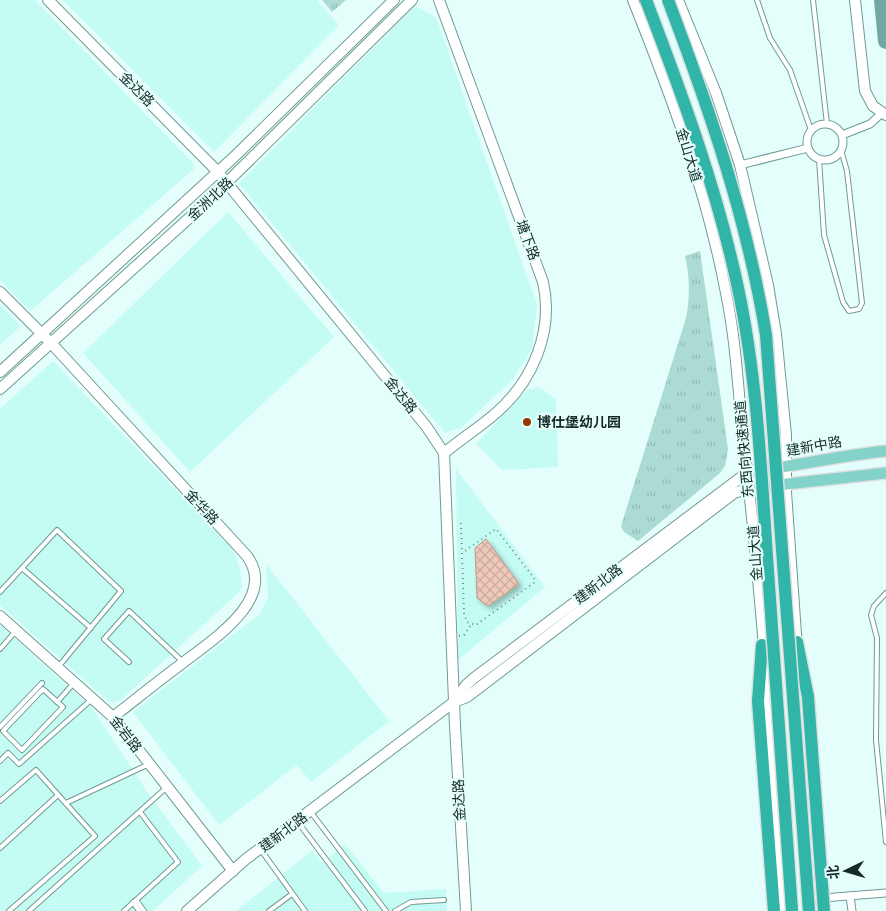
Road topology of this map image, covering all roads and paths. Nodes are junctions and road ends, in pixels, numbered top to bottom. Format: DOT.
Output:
graph roads {
  1 [pos="48,0"];
  2 [pos="394,0"];
  3 [pos="412,0"];
  4 [pos="439,0"];
  5 [pos="633,0"];
  6 [pos="646,0"];
  7 [pos="668,0"];
  8 [pos="678,0"];
  9 [pos="756,0"];
  10 [pos="813,0"];
  11 [pos="855,0"];
  12 [pos="884,114"];
  13 [pos="827,124"];
  14 [pos="811,130"];
  15 [pos="842,135"];
  16 [pos="808,148"];
  17 [pos="841,150"];
  18 [pos="819,159"];
  19 [pos="740,165"];
  20 [pos="217,171"];
  21 [pos="228,183"];
  22 [pos="0,292"];
  23 [pos="42,334"];
  24 [pos="52,344"];
  25 [pos="0,372"];
  26 [pos="0,389"];
  27 [pos="886,451"];
  28 [pos="444,453"];
  29 [pos="786,467"];
  30 [pos="748,472"];
  31 [pos="886,473"];
  32 [pos="786,484"];
  33 [pos="750,488"];
  34 [pos="461,523"];
  35 [pos="462,553"];
  36 [pos="22,568"];
  37 [pos="0,592"];
  38 [pos="886,593"];
  39 [pos="0,616"];
  40 [pos="471,625"];
  41 [pos="91,628"];
  42 [pos="16,631"];
  43 [pos="452,636"];
  44 [pos="797,642"];
  45 [pos="762,645"];
  46 [pos="0,649"];
  47 [pos="129,662"];
  48 [pos="182,662"];
  49 [pos="58,667"];
  50 [pos="75,682"];
  51 [pos="42,683"];
  52 [pos="93,698"];
  53 [pos="57,702"];
  54 [pos="454,702"];
  55 [pos="113,717"];
  56 [pos="0,726"];
  57 [pos="0,760"];
  58 [pos="150,764"];
  59 [pos="168,787"];
  60 [pos="58,795"];
  61 [pos="0,801"];
  62 [pos="66,803"];
  63 [pos="310,811"];
  64 [pos="140,812"];
  65 [pos="297,821"];
  66 [pos="886,842"];
  67 [pos="0,848"];
  68 [pos="260,849"];
  69 [pos="233,871"];
  70 [pos="886,893"];
  71 [pos="292,894"];
  72 [pos="850,896"];
  73 [pos="444,900"];
  74 [pos="135,901"];
  75 [pos="810,907"];
  76 [pos="9,911"];
  77 [pos="29,911"];
  78 [pos="124,911"];
  79 [pos="139,911"];
  80 [pos="144,911"];
  81 [pos="187,911"];
  82 [pos="269,911"];
  83 [pos="305,911"];
  84 [pos="364,911"];
  85 [pos="386,911"];
  86 [pos="395,911"];
  87 [pos="466,911"];
  88 [pos="774,911"];
  89 [pos="785,911"];
  90 [pos="792,911"];
  91 [pos="824,911"];
  92 [pos="852,911"];
  1 -- 20 [label="main road, 金达路"];
  2 -- 20 [label="main road, 金洲北路"];
  3 -- 21 [label="main road, 金洲北路"];
  4 -- 28 [label="main road, 塘下路"];
  5 -- 30 [label="main road, 金山大道"];
  6 -- 90 [label="highway, 东西向快速通道, bridge"];
  7 -- 75 [label="highway, bridge"];
  8 -- 19 [label="main road"];
  9 -- 14 [label="lane"];
  10 -- 13 [label="lane"];
  11 -- 12 [label="main road"];
  12 -- 15 [label="street"];
  13 -- 14 [label="street"];
  13 -- 15 [label="street"];
  14 -- 16 [label="street"];
  15 -- 17 [label="street"];
  16 -- 18 [label="street"];
  16 -- 19 [label="street"];
  17 -- 18 [label="street"];
  17 -- 18 [label="lane"];
  19 -- 29 [label="main road"];
  20 -- 21 [label="main road, 金达路"];
  20 -- 23 [label="main road, 金洲北路"];
  21 -- 24 [label="main road, 金洲北路"];
  21 -- 28 [label="main road, 金达路"];
  22 -- 23 [label="main road, 金华路"];
  23 -- 24 [label="main road, 金华路"];
  23 -- 25 [label="main road, 金洲北路"];
  24 -- 26 [label="main road, 金洲北路"];
  24 -- 48 [label="main road, 金华路"];
  27 -- 29 [label="main road, 建新中路"];
  28 -- 43 [label="main road, 金达路"];
  29 -- 30 [label="main road, 建新中路"];
  29 -- 32 [label="main road"];
  30 -- 33 [label="main road, 金山大道"];
  30 -- 54 [label="main road, 建新北路"];
  31 -- 32 [label="main road"];
  32 -- 33 [label="main road"];
  32 -- 44 [label="main road"];
  33 -- 45 [label="main road, 金山大道"];
  33 -- 54 [label="main road, 建新北路"];
  34 -- 35 [label="path"];
  35 -- 40 [label="path"];
  35 -- 40 [label="path"];
  36 -- 37 [label="lane"];
  36 -- 41 [label="lane"];
  36 -- 41 [label="lane"];
  38 -- 66 [label="lane"];
  39 -- 42 [label="main road, 金岩路"];
  40 -- 43 [label="path"];
  41 -- 49 [label="lane"];
  42 -- 46 [label="lane"];
  42 -- 49 [label="main road, 金岩路"];
  43 -- 54 [label="main road, 金达路"];
  44 -- 75 [label="main road"];
  44 -- 91 [label="highway, bridge"];
  45 -- 88 [label="highway"];
  45 -- 89 [label="main road, 金山大道"];
  47 -- 48 [label="lane"];
  48 -- 55 [label="main road, 金华路"];
  49 -- 50 [label="main road, 金岩路"];
  50 -- 52 [label="main road, 金岩路"];
  50 -- 53 [label="lane"];
  51 -- 56 [label="lane"];
  52 -- 55 [label="main road, 金岩路"];
  52 -- 57 [label="lane"];
  53 -- 53 [label="lane"];
  54 -- 63 [label="main road, 建新北路"];
  54 -- 87 [label="main road, 金达路"];
  55 -- 58 [label="main road, 金岩路"];
  58 -- 59 [label="main road, 金岩路"];
  58 -- 62 [label="lane"];
  59 -- 64 [label="lane"];
  59 -- 69 [label="main road, 金岩路"];
  60 -- 61 [label="lane"];
  60 -- 62 [label="lane"];
  60 -- 67 [label="lane"];
  62 -- 76 [label="lane"];
  63 -- 65 [label="main road, 建新北路"];
  63 -- 85 [label="lane"];
  64 -- 74 [label="lane"];
  64 -- 77 [label="lane"];
  65 -- 68 [label="main road, 建新北路"];
  65 -- 84 [label="lane"];
  68 -- 69 [label="main road, 建新北路"];
  68 -- 71 [label="lane"];
  69 -- 81 [label="main road, 建新北路"];
  70 -- 72 [label="street"];
  71 -- 82 [label="lane"];
  71 -- 83 [label="lane"];
  72 -- 75 [label="street"];
  72 -- 92 [label="street"];
  73 -- 86 [label="lane"];
  74 -- 78 [label="lane"];
  74 -- 79 [label="lane"];
  74 -- 80 [label="lane"];
}
